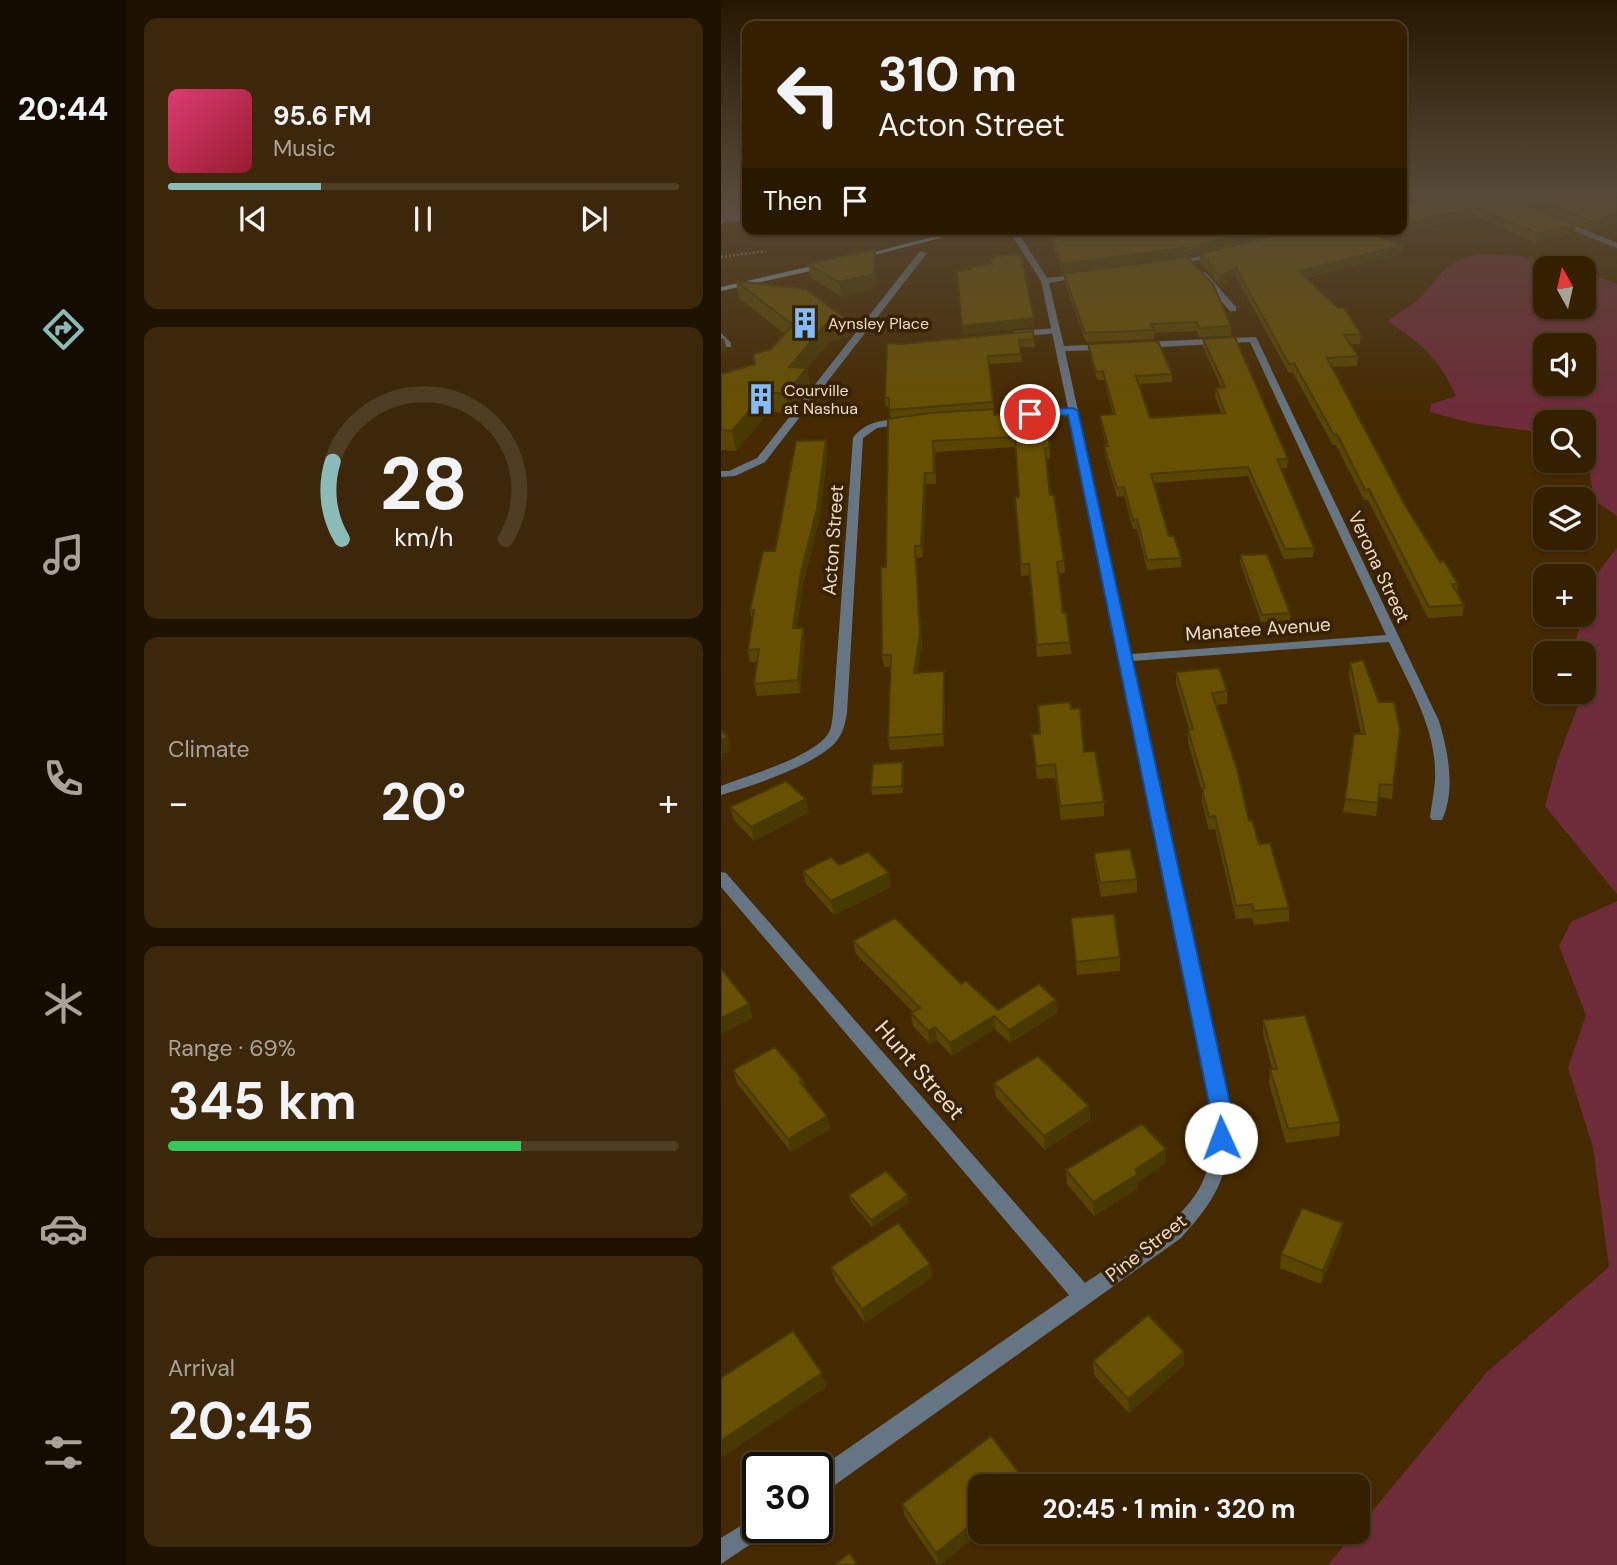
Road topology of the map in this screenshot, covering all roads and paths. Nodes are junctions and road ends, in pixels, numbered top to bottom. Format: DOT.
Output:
graph roads {
  1 [pos="817,267"];
  2 [pos="912,267"];
  3 [pos="1036,267"];
  4 [pos="1196,267"];
  5 [pos="1098,274"];
  6 [pos="1045,281"];
  7 [pos="737,285"];
  8 [pos="721,289"];
  9 [pos="751,293"];
  10 [pos="1233,309"];
  11 [pos="850,325"];
  12 [pos="1056,331"];
  13 [pos="861,332"];
  14 [pos="1010,334"];
  15 [pos="721,336"];
  16 [pos="727,345"];
  17 [pos="1112,346"];
  18 [pos="1125,346"];
  19 [pos="1060,349"];
  20 [pos="1073,411"];
  21 [pos="1004,415"];
  22 [pos="918,421"];
  23 [pos="721,474"];
  24 [pos="1394,638"];
  25 [pos="1125,658"];
  26 [pos="721,792"];
  27 [pos="1437,817"];
  28 [pos="721,877"];
  29 [pos="1083,1296"];
  30 [pos="833,1473"];
  31 [pos="742,1537"];
  32 [pos="721,1552"];
  1 -- 7 [label="street"];
  2 -- 13 [label="street"];
  3 -- 6 [label="street, Pine Street"];
  4 -- 10 [label="street"];
  5 -- 6 [label="street"];
  6 -- 12 [label="street, Pine Street"];
  7 -- 8 [label="street"];
  7 -- 9 [label="street"];
  11 -- 13 [label="street"];
  12 -- 14 [label="street"];
  12 -- 19 [label="street, Pine Street"];
  13 -- 23 [label="street"];
  15 -- 16 [label="street"];
  17 -- 19 [label="street"];
  18 -- 24 [label="street, Verona Street"];
  19 -- 20 [label="street, Pine Street"];
  20 -- 21 [label="street"];
  20 -- 25 [label="street, Pine Street"];
  22 -- 26 [label="street, Acton Street"];
  24 -- 25 [label="street, Manatee Avenue"];
  24 -- 27 [label="street, Verona Street"];
  25 -- 29 [label="street, Pine Street"];
  28 -- 29 [label="street, Hunt Street"];
  29 -- 30 [label="street, Pine Street"];
  31 -- 32 [label="street"];
}
